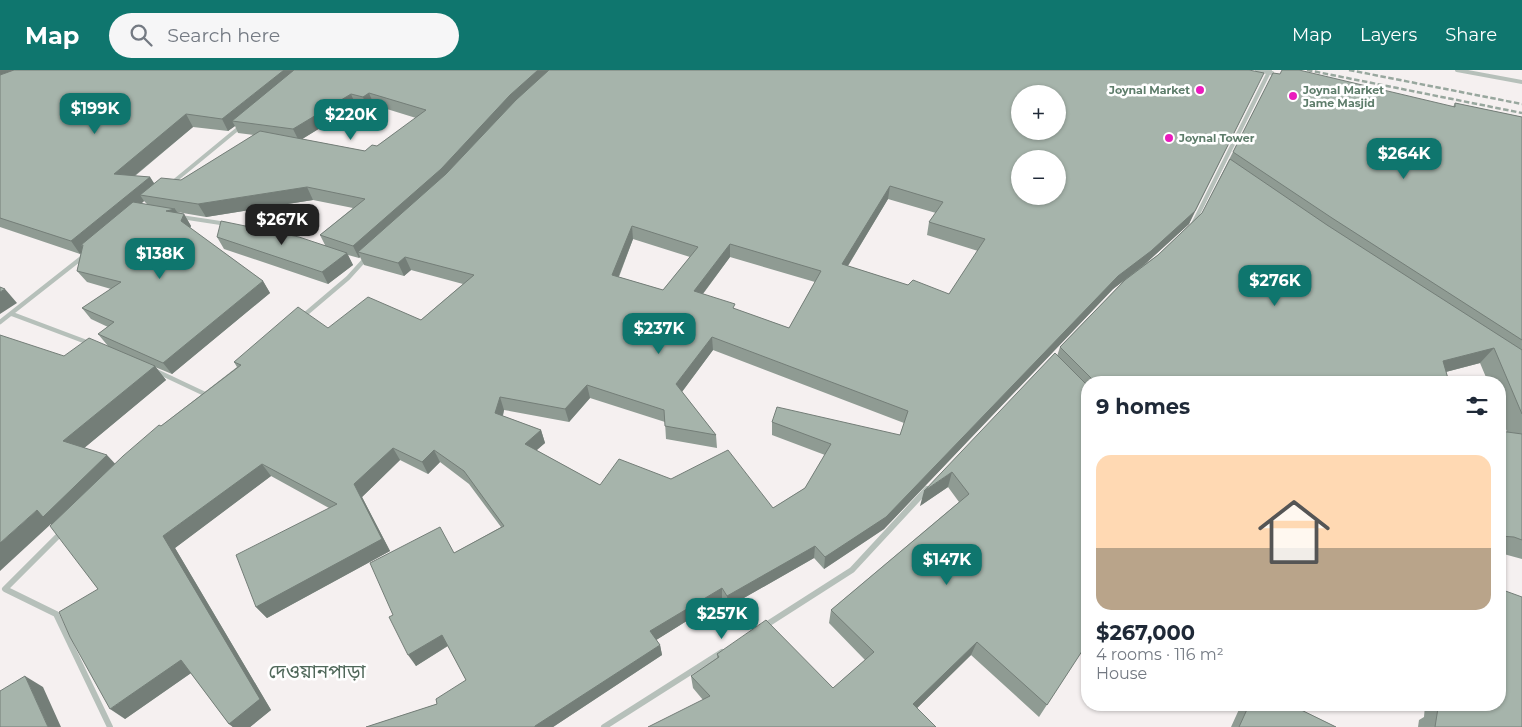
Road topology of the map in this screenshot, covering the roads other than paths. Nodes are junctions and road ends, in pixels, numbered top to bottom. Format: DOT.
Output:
graph roads {
  1 [pos="1257,70"];
  2 [pos="1457,70"];
  3 [pos="1270,71"];
  4 [pos="1279,75"];
  5 [pos="1522,82"];
  6 [pos="246,122"];
  7 [pos="1221,168"];
  8 [pos="1230,174"];
  9 [pos="170,185"];
  10 [pos="180,216"];
  11 [pos="237,226"];
  12 [pos="1192,226"];
  13 [pos="374,250"];
  14 [pos="87,254"];
  15 [pos="351,260"];
  16 [pos="360,263"];
  17 [pos="12,314"];
  18 [pos="296,321"];
  19 [pos="0,322"];
  20 [pos="94,344"];
  21 [pos="147,367"];
  22 [pos="215,389"];
  23 [pos="207,395"];
  24 [pos="200,401"];
  25 [pos="931,485"];
  26 [pos="67,527"];
  27 [pos="752,633"];
  28 [pos="728,649"];
  29 [pos="110,727"];
  30 [pos="604,727"];
  1 -- 3 [label="street"];
  2 -- 5 [label="street"];
  3 -- 4 [label="street"];
  3 -- 7 [label="street"];
  6 -- 9 [label="street"];
  7 -- 8 [label="street"];
  7 -- 12 [label="street"];
  10 -- 11 [label="street"];
  13 -- 16 [label="street"];
  14 -- 17 [label="street"];
  15 -- 16 [label="street"];
  16 -- 18 [label="street"];
  17 -- 19 [label="street"];
  17 -- 20 [label="street"];
  21 -- 23 [label="street"];
  22 -- 23 [label="street"];
  23 -- 24 [label="street"];
  25 -- 27 [label="street"];
  26 -- 29 [label="street"];
  28 -- 30 [label="street"];
}
